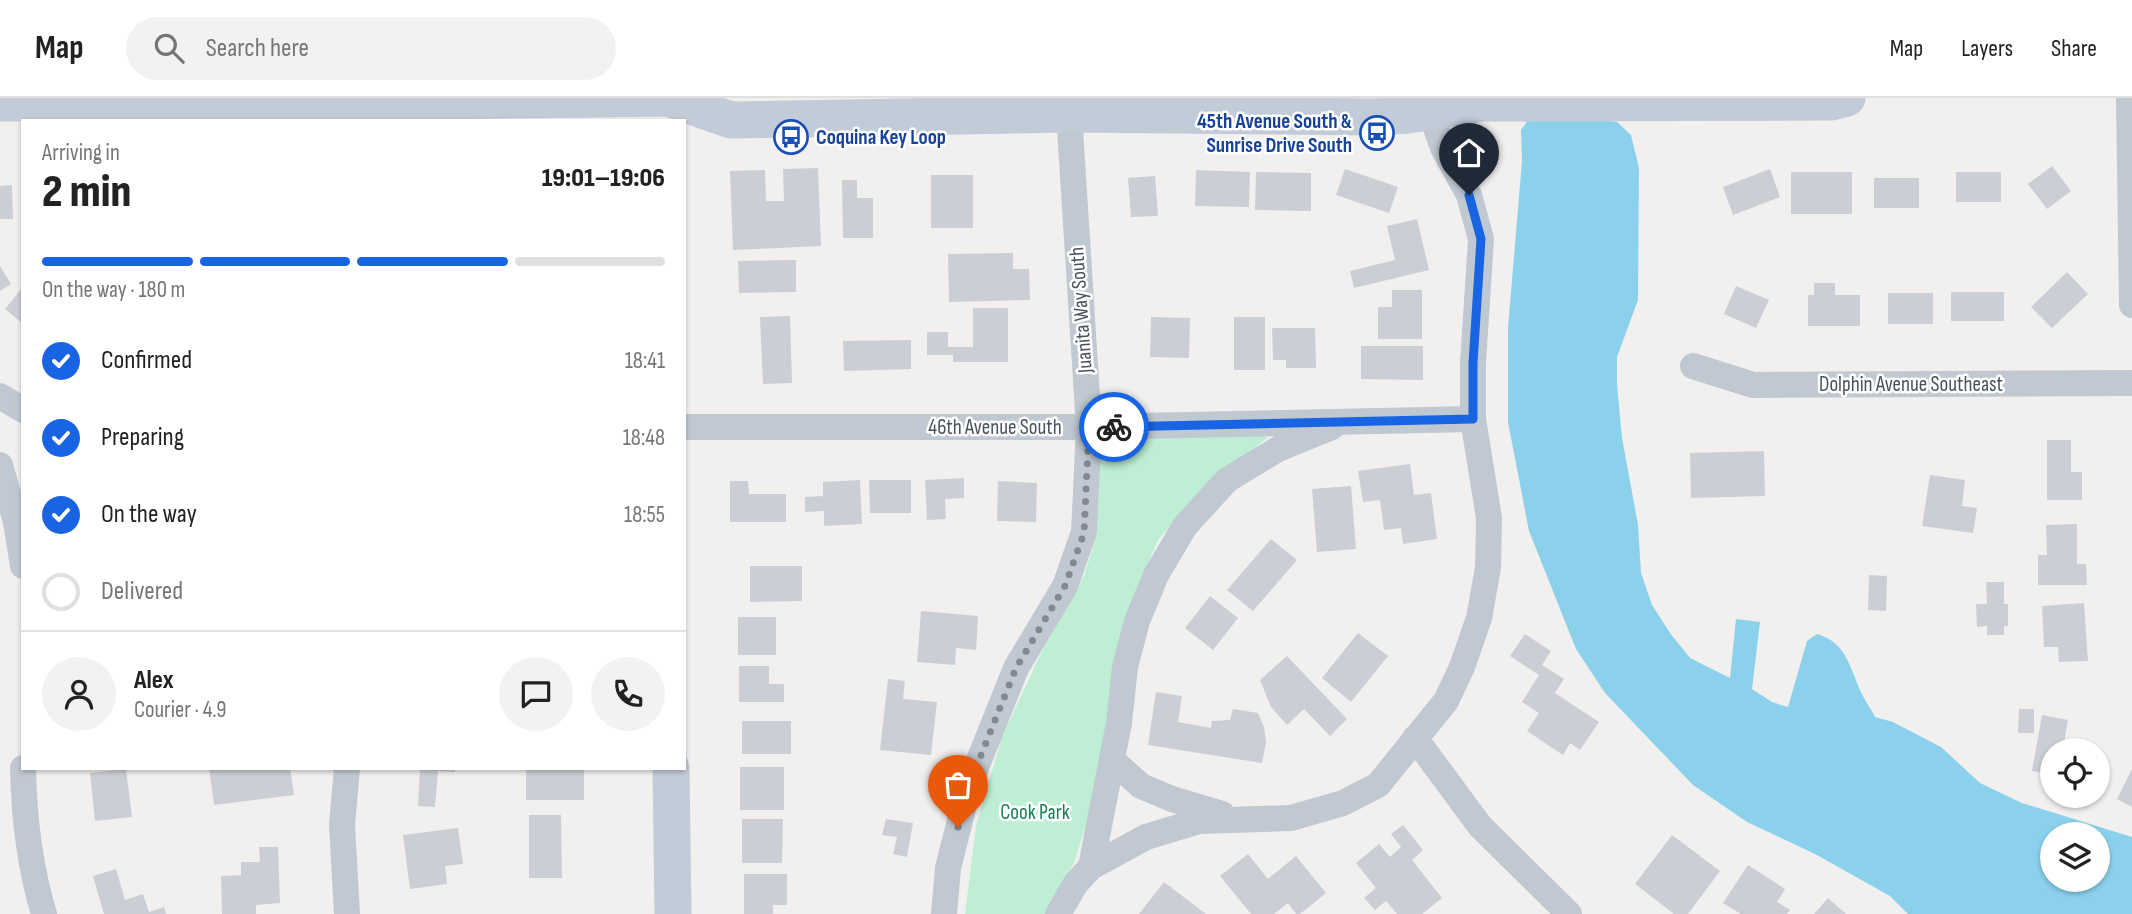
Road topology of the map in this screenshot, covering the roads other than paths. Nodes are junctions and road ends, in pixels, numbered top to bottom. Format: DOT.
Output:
graph roads {
  1 [pos="668,98"];
  2 [pos="1847,98"];
  3 [pos="2129,98"];
  4 [pos="559,100"];
  5 [pos="14,101"];
  6 [pos="1430,105"];
  7 [pos="1068,106"];
  8 [pos="592,119"];
  9 [pos="668,119"];
  10 [pos="2132,305"];
  11 [pos="1693,366"];
  12 [pos="2132,383"];
  13 [pos="0,396"];
  14 [pos="21,409"];
  15 [pos="1473,419"];
  16 [pos="1350,420"];
  17 [pos="686,427"];
  18 [pos="1089,427"];
  19 [pos="0,465"];
  20 [pos="21,554"];
  21 [pos="1415,738"];
  22 [pos="1112,760"];
  23 [pos="23,770"];
  24 [pos="347,770"];
  25 [pos="671,770"];
  26 [pos="1238,819"];
  27 [pos="1091,867"];
  28 [pos="44,914"];
  29 [pos="347,914"];
  30 [pos="673,914"];
  31 [pos="944,914"];
  32 [pos="1058,914"];
  33 [pos="1569,914"];
  1 -- 4 [label="street"];
  1 -- 7 [label="street"];
  1 -- 9 [label="street"];
  2 -- 6 [label="street"];
  3 -- 10 [label="street"];
  4 -- 5 [label="street"];
  4 -- 8 [label="street"];
  6 -- 7 [label="street"];
  6 -- 15 [label="street"];
  7 -- 18 [label="street, Juanita Way South"];
  11 -- 12 [label="street, Dolphin Avenue Southeast"];
  13 -- 14 [label="street"];
  15 -- 16 [label="street, 46th Avenue South"];
  15 -- 21 [label="street"];
  16 -- 18 [label="street, 46th Avenue South"];
  16 -- 22 [label="street"];
  17 -- 18 [label="street, 46th Avenue South"];
  18 -- 31 [label="street, Juanita Way South"];
  19 -- 20 [label="street"];
  21 -- 26 [label="street"];
  21 -- 33 [label="street"];
  22 -- 26 [label="street"];
  22 -- 27 [label="street"];
  23 -- 28 [label="street"];
  24 -- 29 [label="street"];
  25 -- 30 [label="street"];
  26 -- 27 [label="street"];
  27 -- 32 [label="street"];
}
